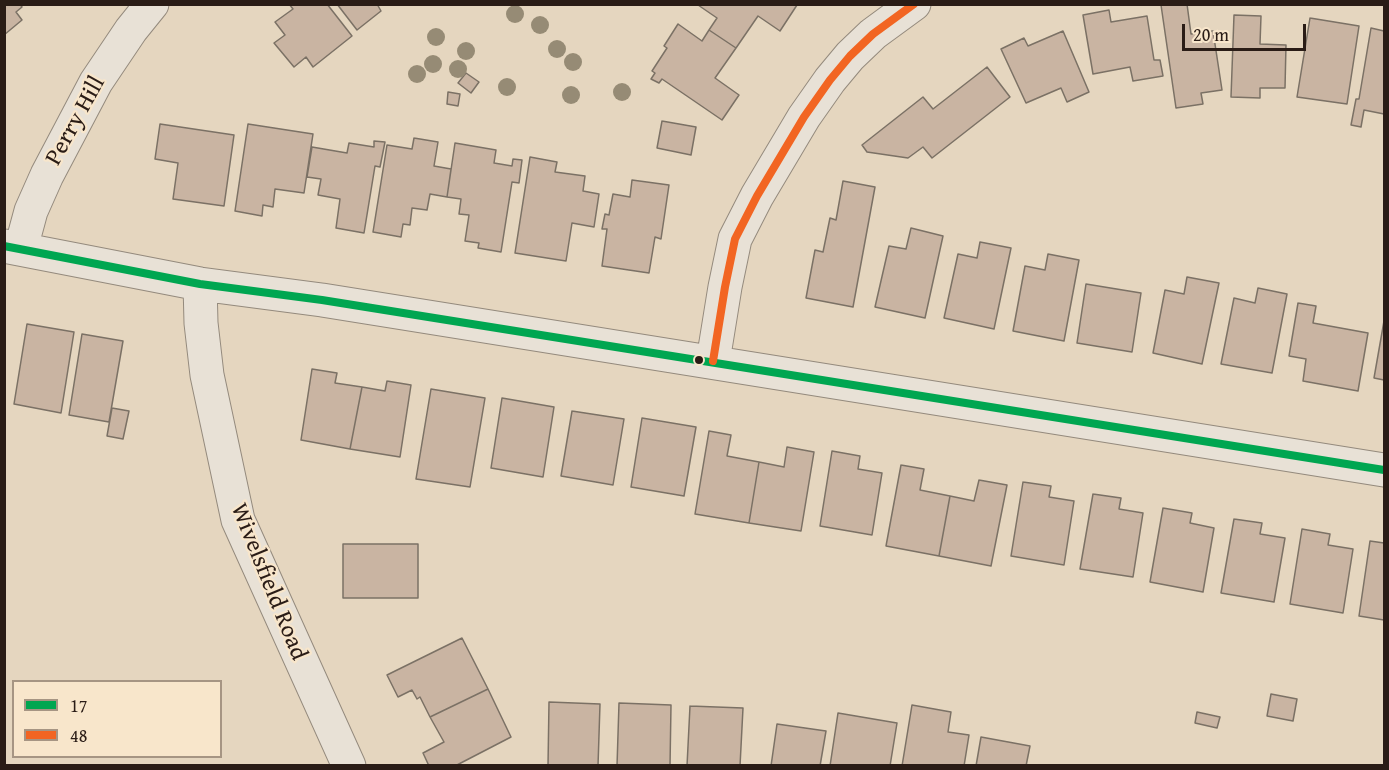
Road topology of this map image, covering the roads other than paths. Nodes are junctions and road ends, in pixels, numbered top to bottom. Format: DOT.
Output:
graph roads {
  1 [pos="152,4"];
  2 [pos="914,4"];
  3 [pos="13,247"];
  4 [pos="200,284"];
  5 [pos="713,361"];
  6 [pos="1384,470"];
  7 [pos="349,765"];
  1 -- 3 [label="street, Perry Hill"];
  2 -- 5 [label="street"];
  3 -- 4 [label="street"];
  4 -- 5 [label="street"];
  4 -- 7 [label="street, Wivelsfield Road"];
  5 -- 6 [label="street"];
}
